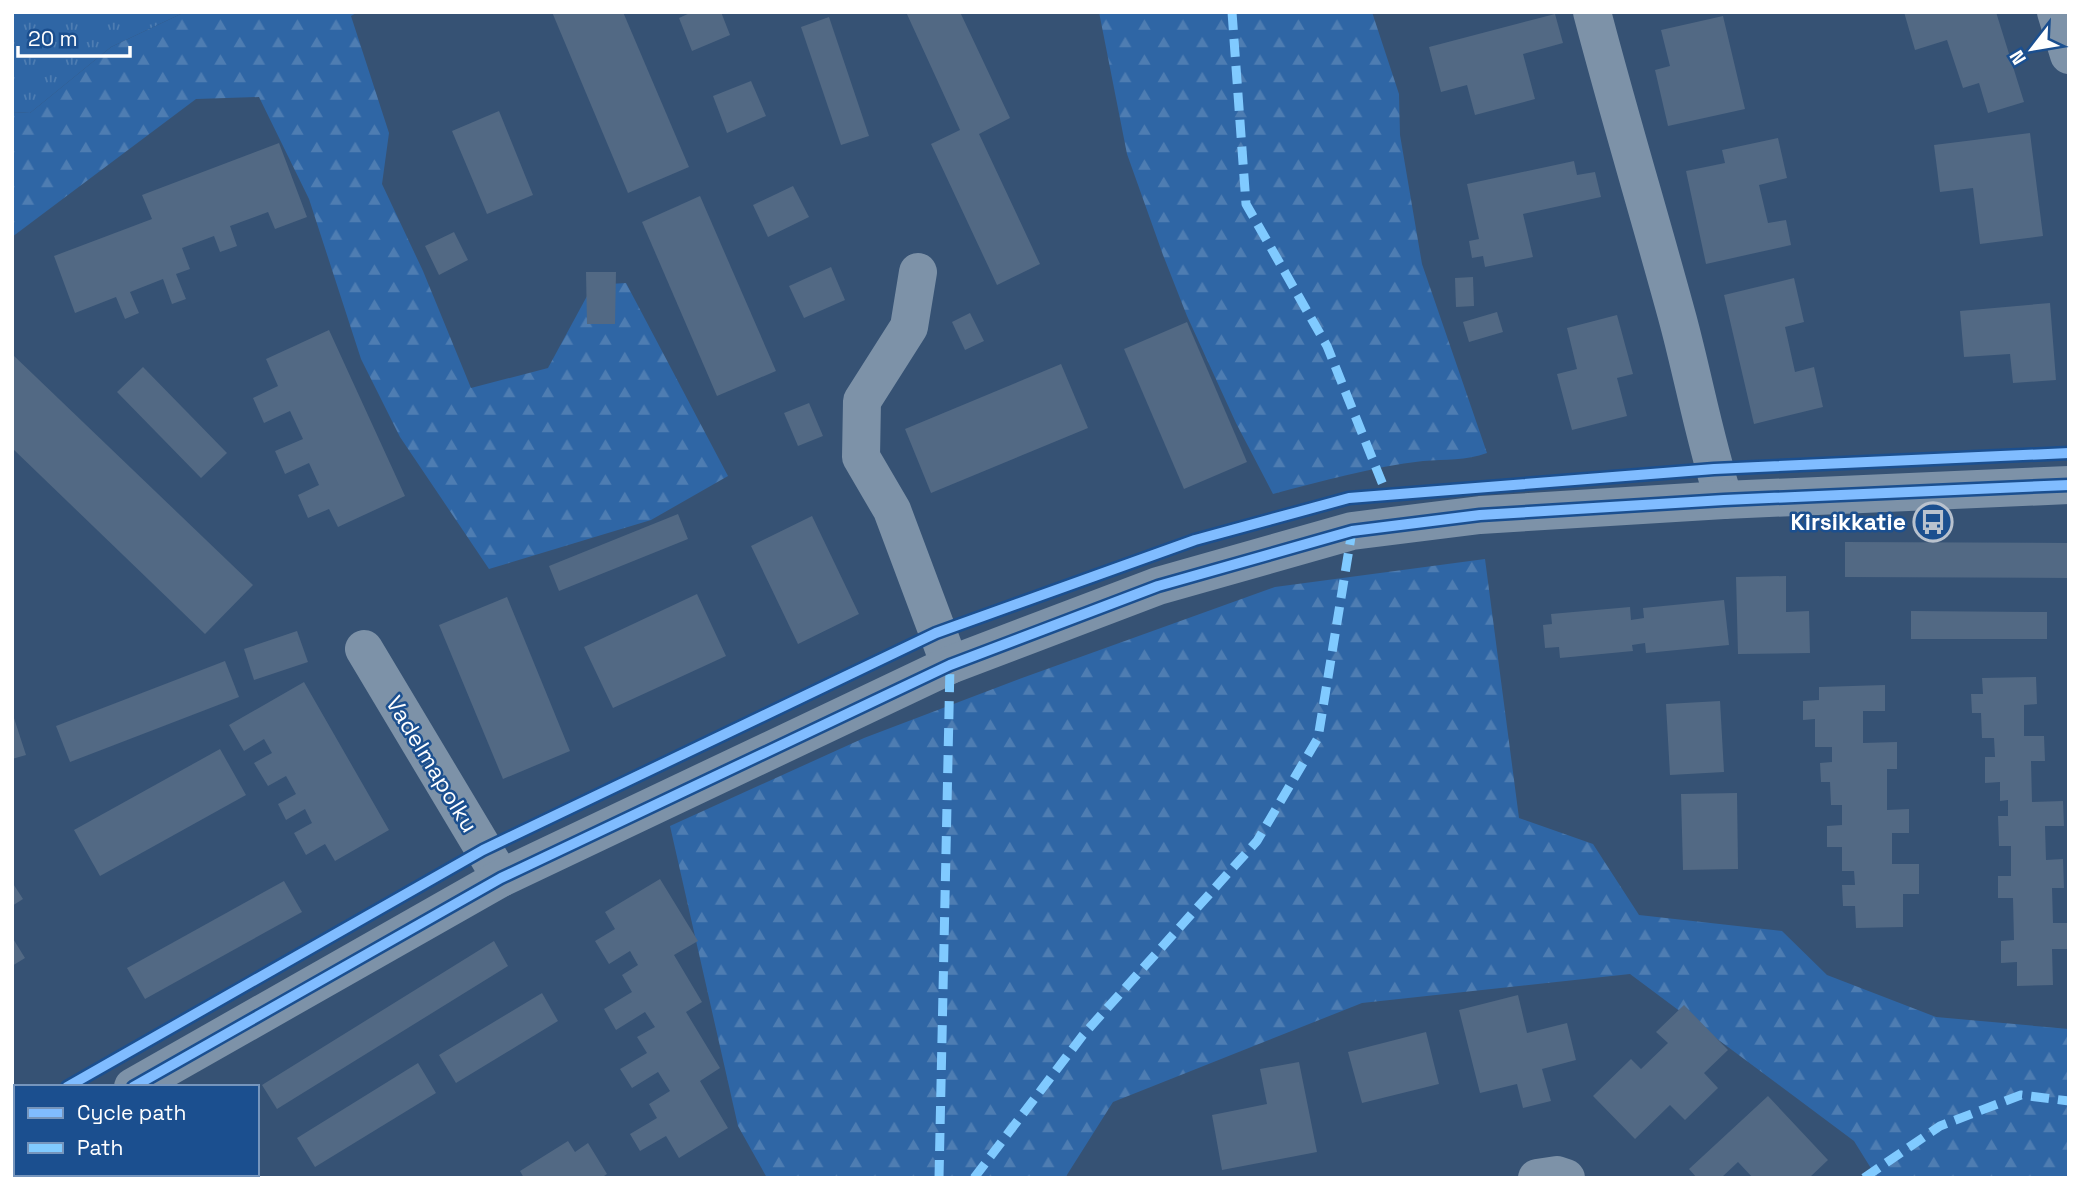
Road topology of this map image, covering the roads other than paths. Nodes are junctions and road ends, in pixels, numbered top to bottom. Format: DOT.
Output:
graph roads {
  1 [pos="1592,12"];
  2 [pos="2056,12"];
  3 [pos="2069,55"];
  4 [pos="918,272"];
  5 [pos="2069,485"];
  6 [pos="1724,500"];
  7 [pos="364,649"];
  8 [pos="950,666"];
  9 [pos="501,878"];
  10 [pos="137,1085"];
  11 [pos="1538,1178"];
  12 [pos="1566,1178"];
  1 -- 6 [label="street"];
  2 -- 3 [label="street"];
  4 -- 8 [label="street"];
  5 -- 6 [label="street"];
  6 -- 8 [label="street"];
  7 -- 9 [label="street, Vadelmapolku"];
  8 -- 9 [label="street"];
  9 -- 10 [label="street"];
  11 -- 12 [label="street"];
}
